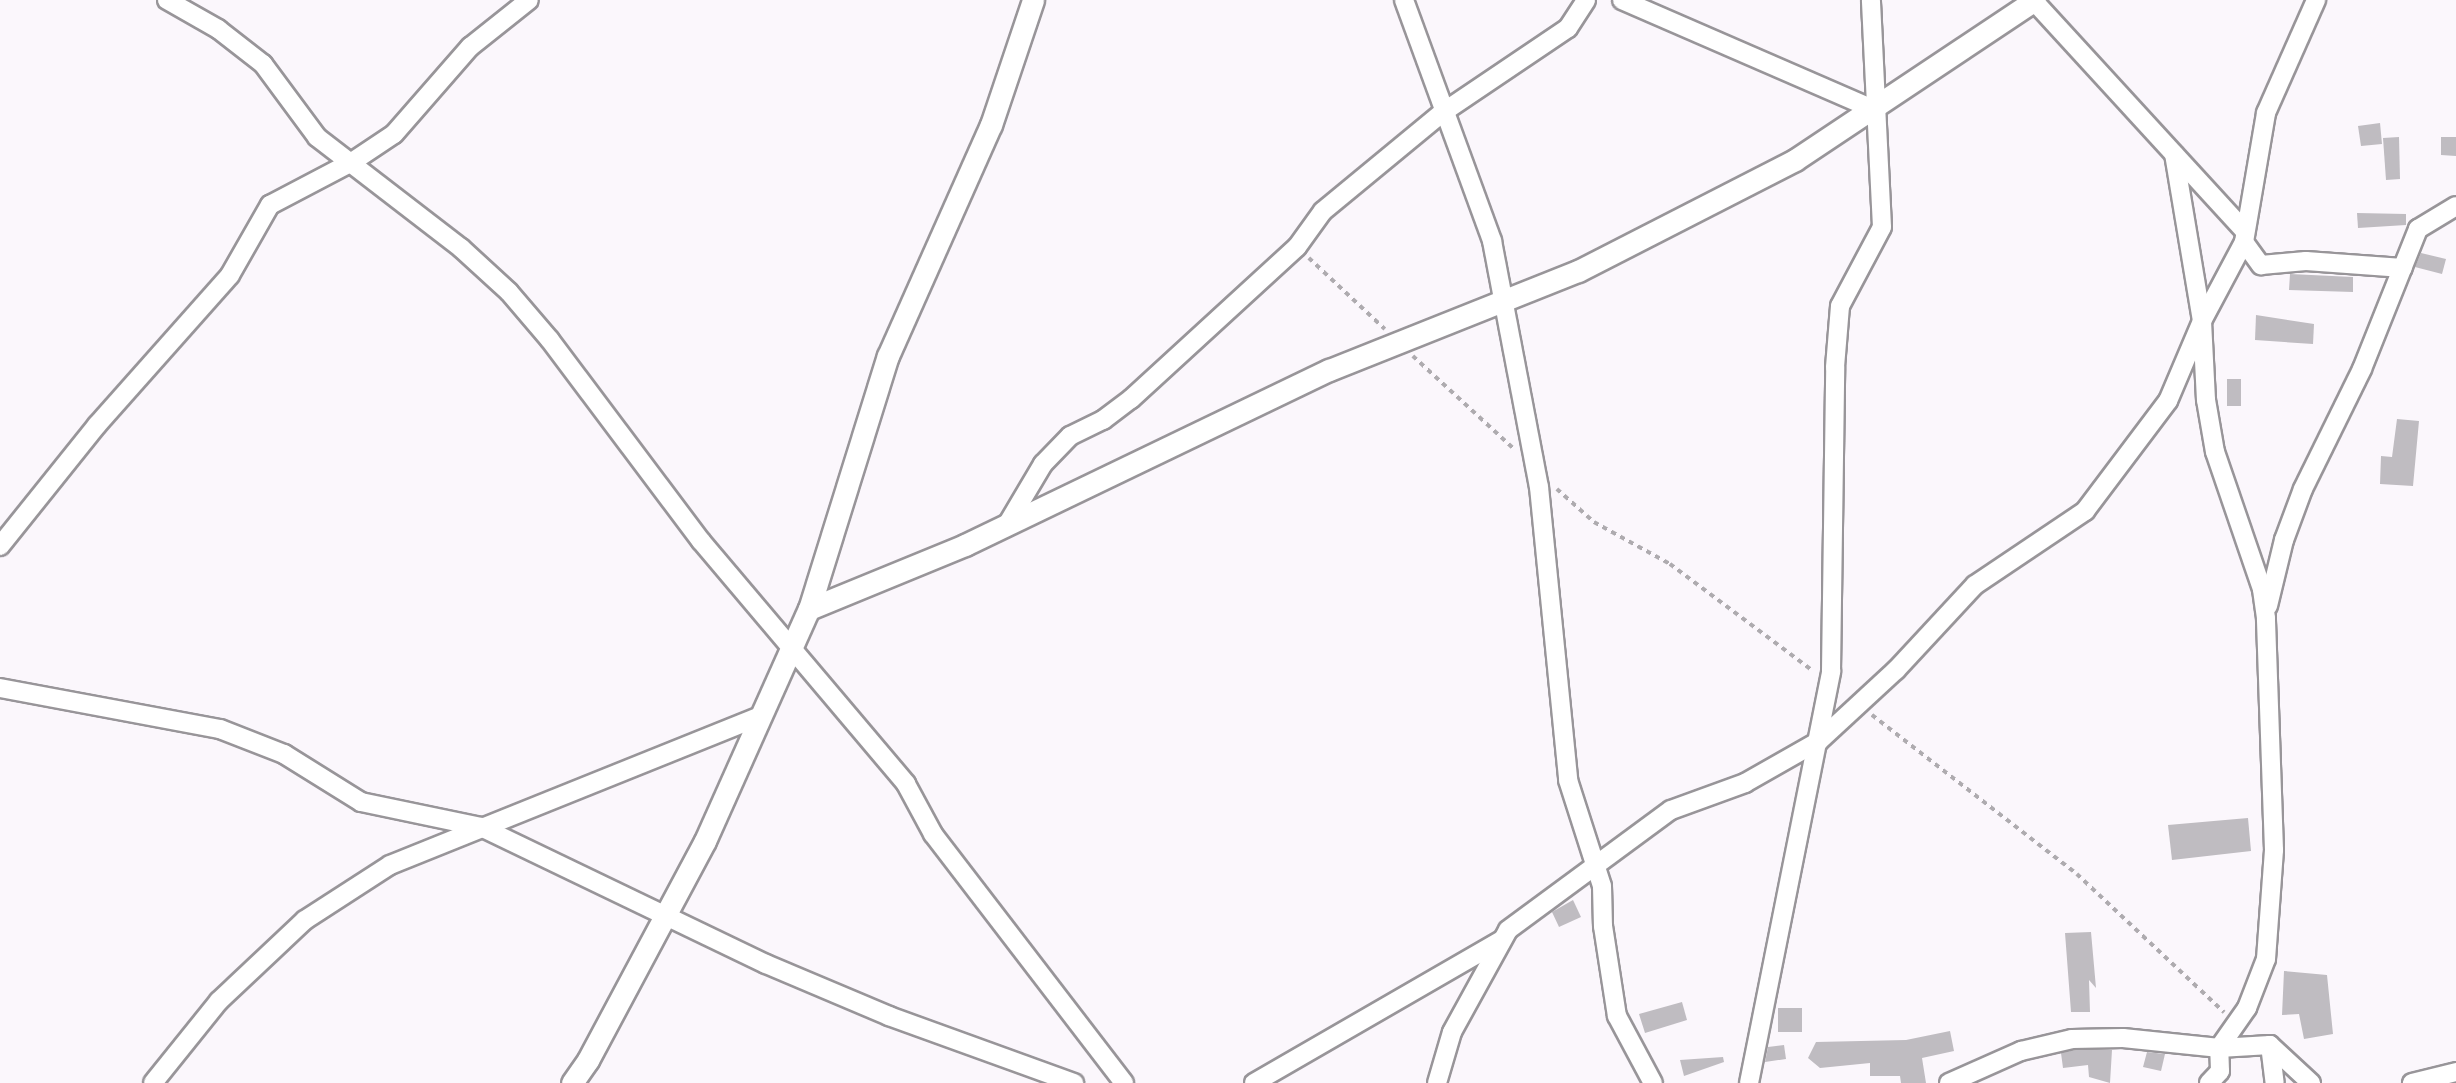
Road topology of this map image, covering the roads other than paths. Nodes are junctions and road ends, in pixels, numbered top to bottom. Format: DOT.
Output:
graph roads {
  1 [pos="167,0"];
  2 [pos="529,0"];
  3 [pos="1032,0"];
  4 [pos="1586,0"];
  5 [pos="1622,0"];
  6 [pos="1871,0"];
  7 [pos="2034,0"];
  8 [pos="2316,0"];
  9 [pos="1404,1"];
  10 [pos="1876,108"];
  11 [pos="1446,111"];
  12 [pos="2174,154"];
  13 [pos="352,162"];
  14 [pos="2451,213"];
  15 [pos="2244,236"];
  16 [pos="2403,268"];
  17 [pos="1503,300"];
  18 [pos="2202,321"];
  19 [pos="1008,523"];
  20 [pos="0,546"];
  21 [pos="809,609"];
  22 [pos="2266,618"];
  23 [pos="792,646"];
  24 [pos="0,688"];
  25 [pos="761,716"];
  26 [pos="1819,741"];
  27 [pos="481,827"];
  28 [pos="1596,862"];
  29 [pos="666,915"];
  30 [pos="1503,939"];
  31 [pos="2270,1045"];
  32 [pos="2219,1048"];
  33 [pos="2456,1072"];
  34 [pos="153,1083"];
  35 [pos="572,1083"];
  36 [pos="1074,1083"];
  37 [pos="1124,1083"];
  38 [pos="1254,1083"];
  39 [pos="1437,1083"];
  40 [pos="1653,1083"];
  41 [pos="1749,1083"];
  42 [pos="1949,1083"];
  43 [pos="2209,1083"];
  44 [pos="2275,1083"];
  45 [pos="2312,1083"];
  46 [pos="2412,1083"];
  1 -- 13 [label="street"];
  2 -- 13 [label="street"];
  3 -- 21 [label="street"];
  4 -- 11 [label="street"];
  5 -- 10 [label="street"];
  6 -- 10 [label="street"];
  7 -- 10 [label="street"];
  7 -- 12 [label="street"];
  8 -- 15 [label="street"];
  9 -- 11 [label="street"];
  10 -- 17 [label="street"];
  10 -- 26 [label="street"];
  11 -- 17 [label="street"];
  11 -- 19 [label="street"];
  12 -- 15 [label="street"];
  12 -- 18 [label="street"];
  13 -- 20 [label="street"];
  13 -- 23 [label="street"];
  14 -- 16 [label="street"];
  15 -- 16 [label="street"];
  15 -- 18 [label="street"];
  16 -- 22 [label="street"];
  17 -- 19 [label="street"];
  17 -- 28 [label="street"];
  18 -- 22 [label="street"];
  18 -- 26 [label="street"];
  19 -- 21 [label="street"];
  21 -- 23 [label="street"];
  22 -- 32 [label="street"];
  23 -- 25 [label="street"];
  23 -- 37 [label="street"];
  24 -- 27 [label="street"];
  25 -- 27 [label="street"];
  25 -- 29 [label="street"];
  26 -- 28 [label="street"];
  26 -- 41 [label="street"];
  27 -- 29 [label="street"];
  27 -- 34 [label="street"];
  28 -- 30 [label="street"];
  28 -- 40 [label="street"];
  29 -- 35 [label="street"];
  29 -- 36 [label="street"];
  30 -- 38 [label="street"];
  30 -- 39 [label="street"];
  31 -- 32 [label="street"];
  31 -- 44 [label="street"];
  31 -- 45 [label="street"];
  32 -- 42 [label="street"];
  32 -- 43 [label="street"];
  33 -- 46 [label="street"];
}
